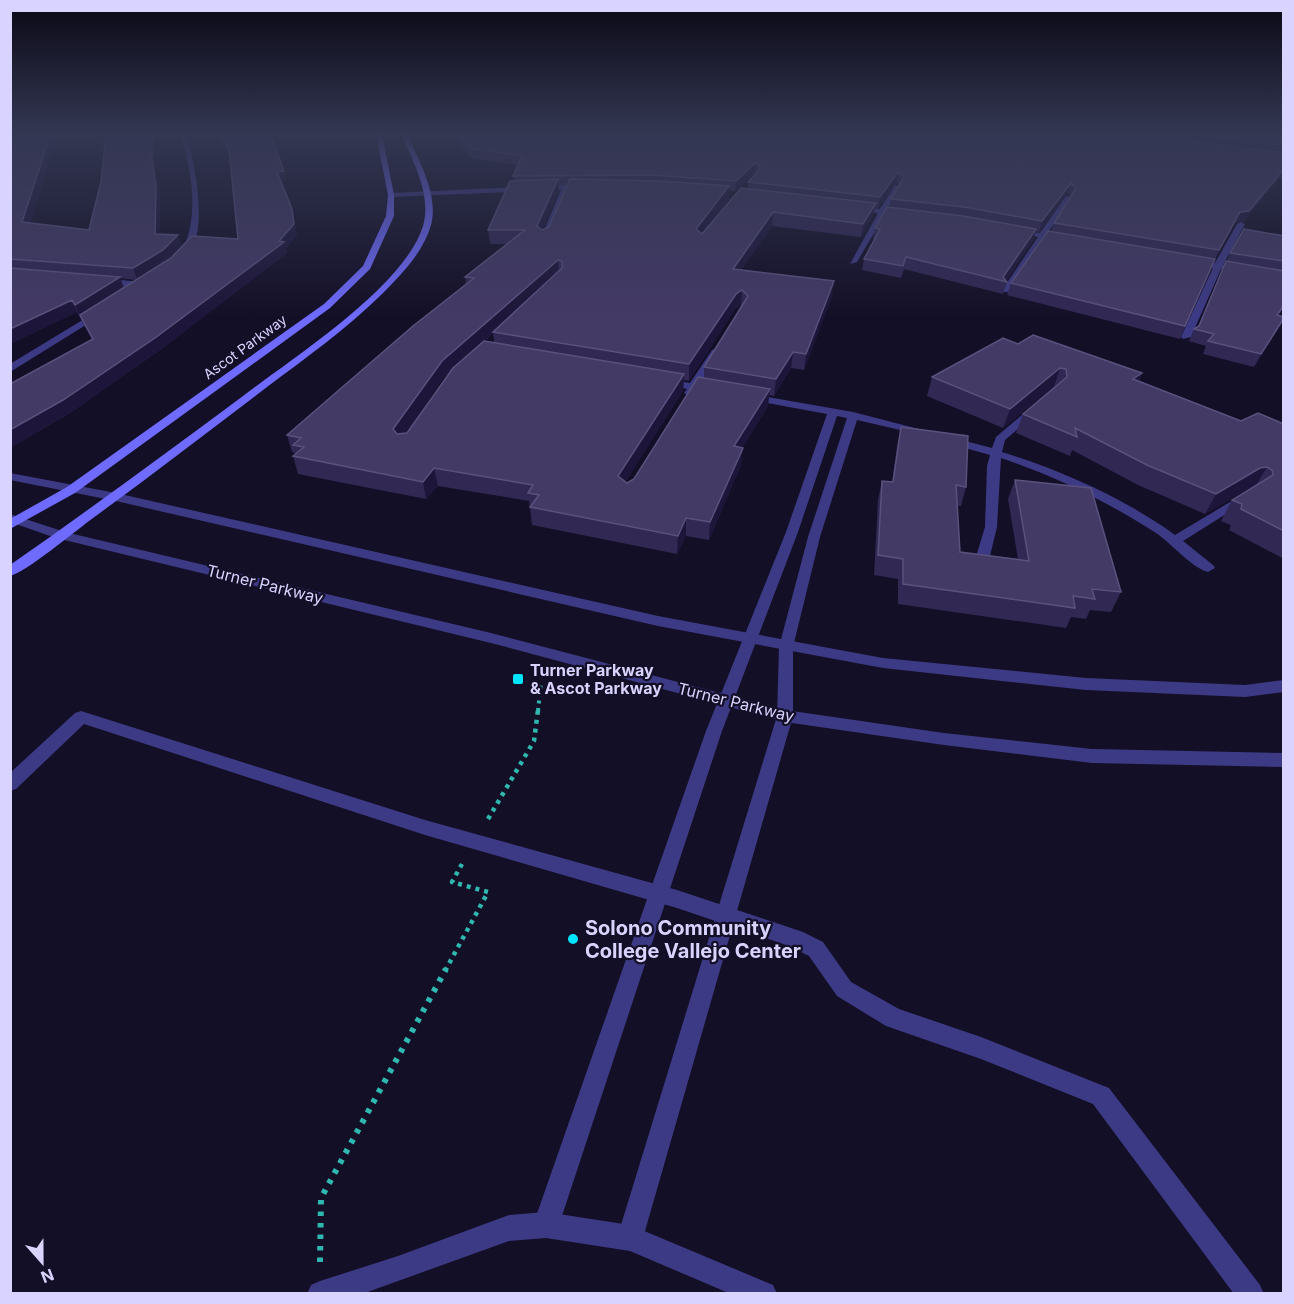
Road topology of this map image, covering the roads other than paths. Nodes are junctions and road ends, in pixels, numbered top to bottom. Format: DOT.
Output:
graph roads {
  1 [pos="194,195"];
  2 [pos="391,195"];
  3 [pos="428,195"];
  4 [pos="563,195"];
  5 [pos="892,195"];
  6 [pos="1068,196"];
  7 [pos="849,207"];
  8 [pos="883,211"];
  9 [pos="916,216"];
  10 [pos="1241,224"];
  11 [pos="1008,230"];
  12 [pos="1043,235"];
  13 [pos="544,240"];
  14 [pos="1078,241"];
  15 [pos="179,257"];
  16 [pos="1183,260"];
  17 [pos="853,262"];
  18 [pos="1218,266"];
  19 [pos="1284,279"];
  20 [pos="93,280"];
  21 [pos="1006,290"];
  22 [pos="131,291"];
  23 [pos="103,310"];
  24 [pos="1186,337"];
  25 [pos="723,338"];
  26 [pos="10,369"];
  27 [pos="658,381"];
  28 [pos="693,387"];
  29 [pos="1047,399"];
  30 [pos="680,408"];
  31 [pos="833,412"];
  32 [pos="853,416"];
  33 [pos="996,452"];
  34 [pos="10,476"];
  35 [pos="71,490"];
  36 [pos="1254,493"];
  37 [pos="116,497"];
  38 [pos="798,513"];
  39 [pos="820,517"];
  40 [pos="13,521"];
  41 [pos="61,535"];
  42 [pos="1175,542"];
  43 [pos="785,549"];
  44 [pos="809,554"];
  45 [pos="982,560"];
  46 [pos="1208,568"];
  47 [pos="10,572"];
  48 [pos="750,640"];
  49 [pos="786,647"];
  50 [pos="1284,686"];
  51 [pos="725,701"];
  52 [pos="784,716"];
  53 [pos="1284,760"];
  54 [pos="10,784"];
  55 [pos="660,896"];
  56 [pos="727,916"];
  57 [pos="546,1225"];
  58 [pos="630,1238"];
  59 [pos="320,1282"];
  60 [pos="764,1293"];
  61 [pos="1251,1293"];
  1 -- 15 [label="street"];
  2 -- 35 [label="main road, Ascot Parkway"];
  3 -- 37 [label="main road"];
  4 -- 13 [label="street"];
  5 -- 8 [label="street"];
  6 -- 12 [label="street"];
  7 -- 8 [label="street"];
  8 -- 9 [label="street"];
  8 -- 17 [label="street"];
  10 -- 18 [label="street"];
  11 -- 12 [label="street"];
  12 -- 14 [label="street"];
  12 -- 21 [label="street"];
  16 -- 18 [label="street"];
  18 -- 19 [label="street"];
  18 -- 24 [label="street"];
  20 -- 22 [label="street"];
  23 -- 26 [label="street"];
  25 -- 28 [label="street"];
  27 -- 28 [label="street"];
  28 -- 30 [label="street"];
  28 -- 31 [label="street"];
  29 -- 33 [label="street"];
  31 -- 32 [label="street"];
  31 -- 38 [label="street"];
  32 -- 33 [label="street"];
  32 -- 39 [label="street"];
  33 -- 42 [label="street"];
  33 -- 45 [label="street"];
  34 -- 35 [label="street"];
  35 -- 37 [label="street"];
  35 -- 40 [label="main road, Ascot Parkway"];
  36 -- 42 [label="street"];
  37 -- 41 [label="main road"];
  37 -- 48 [label="street"];
  38 -- 39 [label="street"];
  38 -- 43 [label="street"];
  39 -- 44 [label="street"];
  40 -- 41 [label="street, Turner Parkway"];
  41 -- 47 [label="main road"];
  41 -- 51 [label="street, Turner Parkway"];
  42 -- 46 [label="street"];
  43 -- 44 [label="street"];
  43 -- 48 [label="street"];
  44 -- 49 [label="street"];
  48 -- 49 [label="street"];
  48 -- 51 [label="street"];
  49 -- 50 [label="street"];
  49 -- 52 [label="street"];
  51 -- 52 [label="street, Turner Parkway"];
  51 -- 55 [label="street"];
  52 -- 53 [label="street, Turner Parkway"];
  52 -- 56 [label="street"];
  54 -- 55 [label="street"];
  55 -- 56 [label="street"];
  55 -- 57 [label="street"];
  56 -- 58 [label="street"];
  56 -- 61 [label="street"];
  57 -- 58 [label="street"];
  57 -- 59 [label="street"];
  58 -- 60 [label="street"];
}
